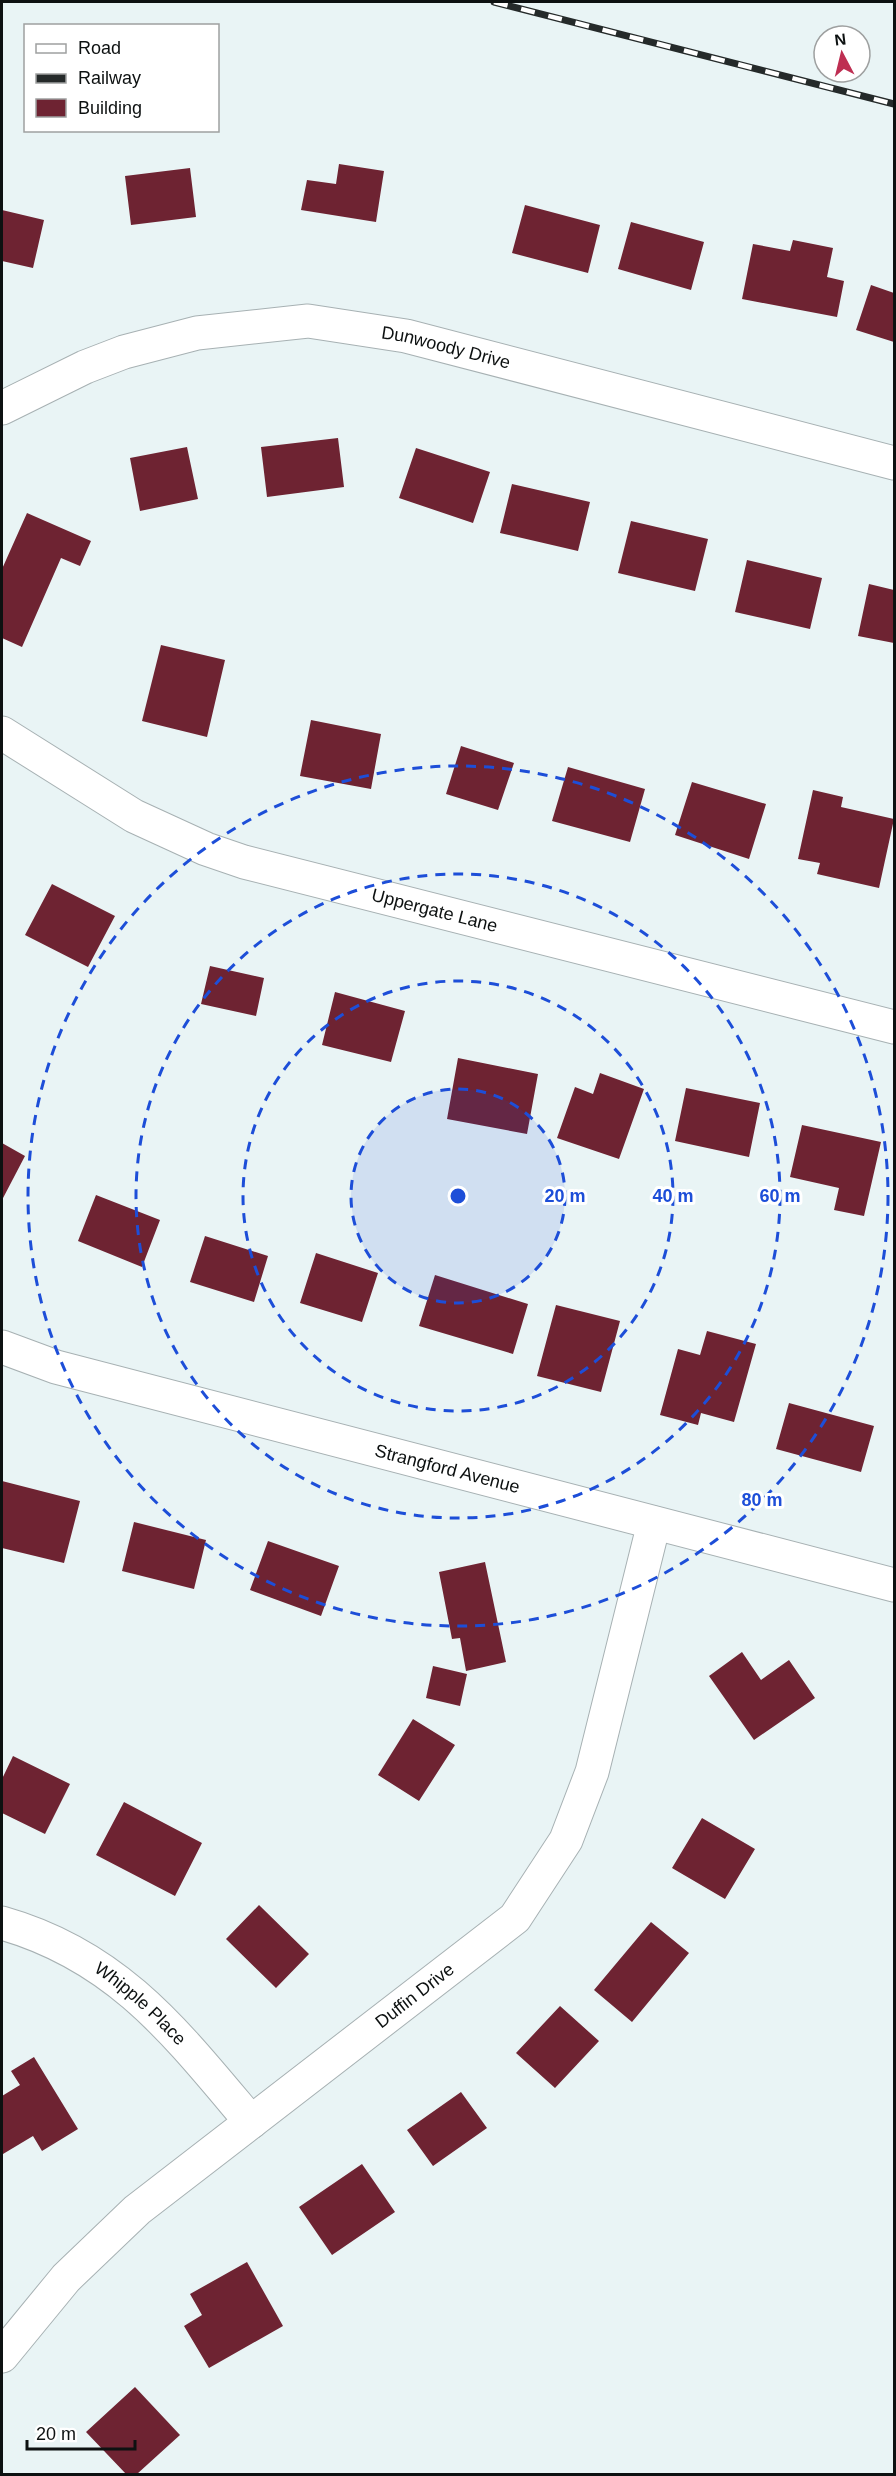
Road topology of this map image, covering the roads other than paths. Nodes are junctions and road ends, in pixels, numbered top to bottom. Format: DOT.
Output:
graph roads {
  1 [pos="2,408"];
  2 [pos="894,463"];
  3 [pos="2,733"];
  4 [pos="894,1027"];
  5 [pos="2,1347"];
  6 [pos="654,1523"];
  7 [pos="894,1585"];
  8 [pos="2,1923"];
  9 [pos="251,2122"];
  10 [pos="2,2356"];
  1 -- 2 [label="street, Dunwoody Drive"];
  3 -- 4 [label="street, Uppergate Lane"];
  5 -- 6 [label="street, Strangford Avenue"];
  6 -- 7 [label="street, Strangford Avenue"];
  6 -- 9 [label="street, Duffin Drive"];
  8 -- 9 [label="street, Whipple Place"];
  9 -- 10 [label="street, Duffin Drive"];
}
